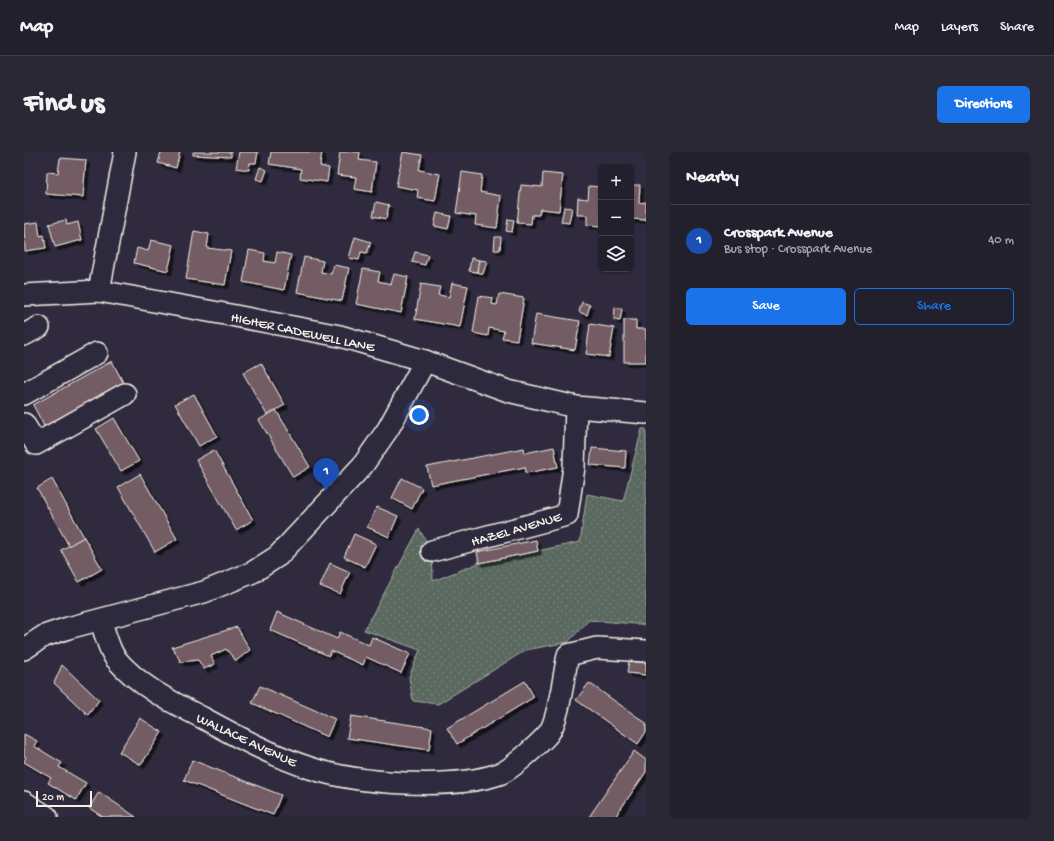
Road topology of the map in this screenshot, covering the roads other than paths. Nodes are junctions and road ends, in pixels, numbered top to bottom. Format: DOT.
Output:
graph roads {
  1 [pos="125,152"];
  2 [pos="99,291"];
  3 [pos="24,294"];
  4 [pos="97,354"];
  5 [pos="425,361"];
  6 [pos="24,394"];
  7 [pos="125,394"];
  8 [pos="576,407"];
  9 [pos="646,412"];
  10 [pos="24,424"];
  11 [pos="432,552"];
  12 [pos="100,620"];
  13 [pos="24,649"];
  14 [pos="646,651"];
  15 [pos="24,802"];
  16 [pos="47,817"];
  1 -- 2 [label="street"];
  2 -- 3 [label="street, HIGHER CADEWELL LANE"];
  2 -- 5 [label="street, HIGHER CADEWELL LANE"];
  4 -- 6 [label="street"];
  5 -- 8 [label="street, HIGHER CADEWELL LANE"];
  5 -- 12 [label="street"];
  7 -- 10 [label="street"];
  8 -- 9 [label="street, HIGHER CADEWELL LANE"];
  8 -- 11 [label="street, HAZEL AVENUE"];
  12 -- 13 [label="street"];
  12 -- 14 [label="street, WALLACE AVENUE"];
  15 -- 16 [label="street"];
}
